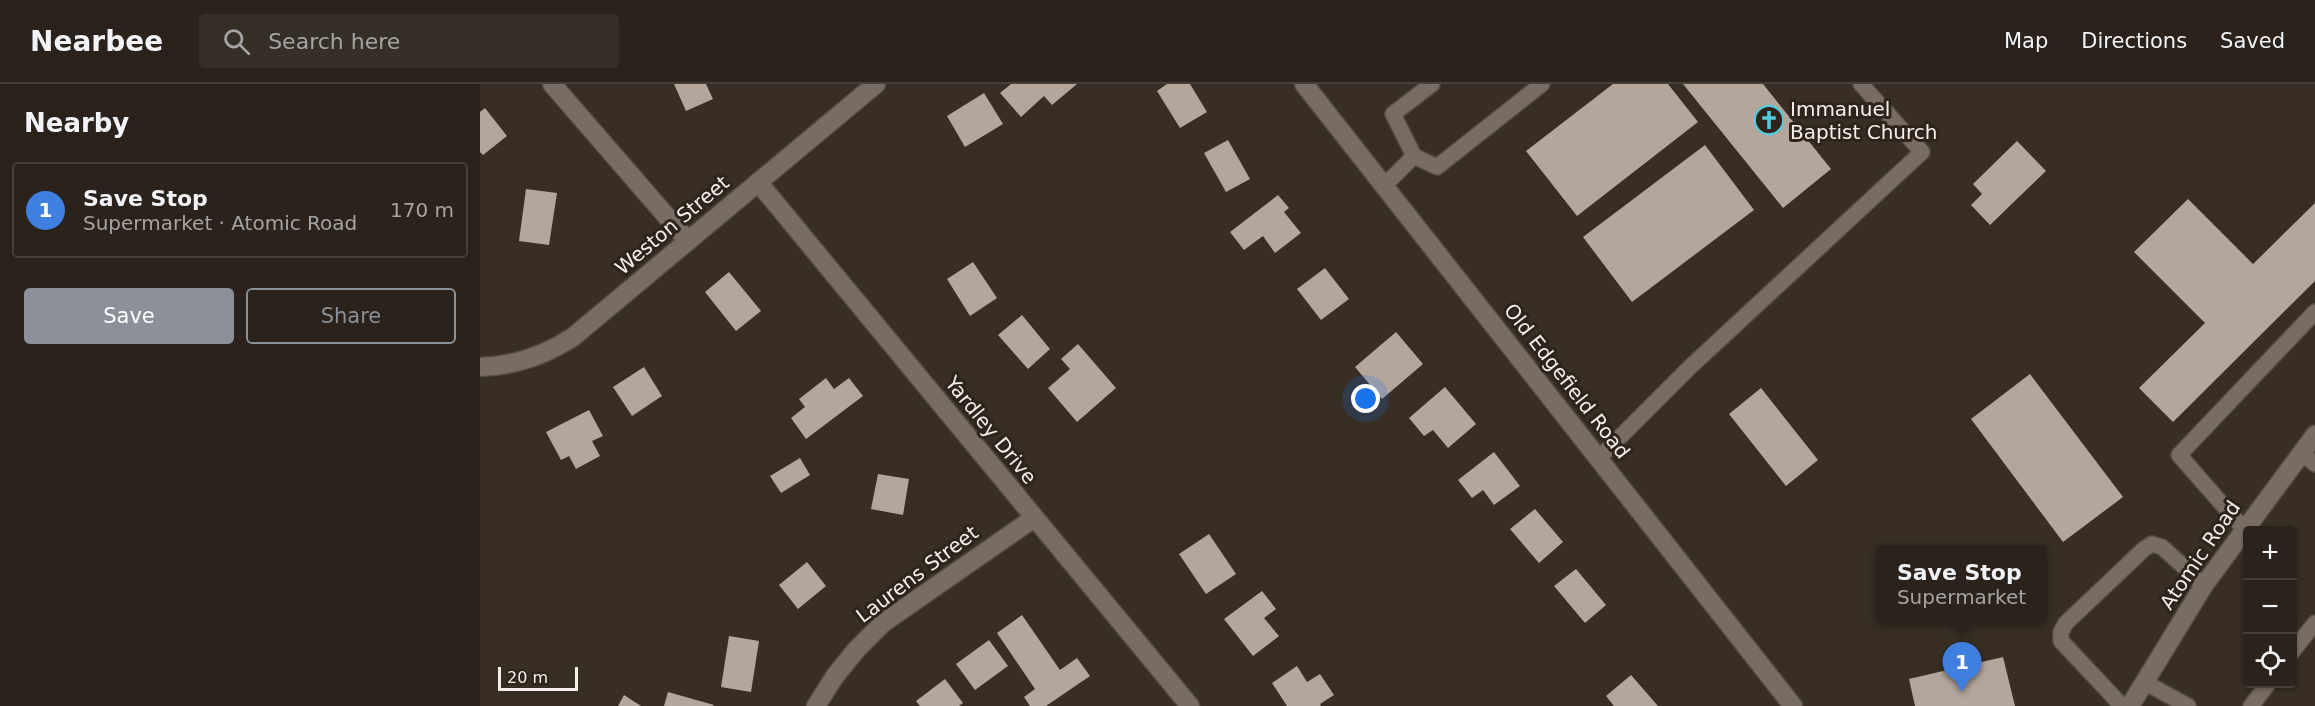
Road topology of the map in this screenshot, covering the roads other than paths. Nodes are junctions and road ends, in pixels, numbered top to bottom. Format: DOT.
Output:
graph roads {
  1 [pos="552,84"];
  2 [pos="876,84"];
  3 [pos="1304,84"];
  4 [pos="1432,84"];
  5 [pos="1542,84"];
  6 [pos="1861,84"];
  7 [pos="1414,156"];
  8 [pos="758,182"];
  9 [pos="1385,185"];
  10 [pos="688,241"];
  11 [pos="2315,312"];
  12 [pos="480,367"];
  13 [pos="2315,435"];
  14 [pos="1599,458"];
  15 [pos="2308,458"];
  16 [pos="1034,518"];
  17 [pos="2247,526"];
  18 [pos="2243,528"];
  19 [pos="2243,530"];
  20 [pos="2204,585"];
  21 [pos="2315,623"];
  22 [pos="2297,646"];
  23 [pos="2144,682"];
  24 [pos="2265,688"];
  25 [pos="816,706"];
  26 [pos="1190,706"];
  27 [pos="1793,706"];
  28 [pos="2122,706"];
  29 [pos="2130,706"];
  30 [pos="2188,706"];
  31 [pos="2251,706"];
  1 -- 10 [label="street"];
  2 -- 8 [label="street, Weston Street"];
  3 -- 9 [label="street, Old Edgefield Road"];
  4 -- 7 [label="lane"];
  5 -- 7 [label="lane"];
  6 -- 14 [label="lane"];
  7 -- 9 [label="lane"];
  8 -- 10 [label="street, Weston Street"];
  8 -- 16 [label="street, Yardley Drive"];
  9 -- 14 [label="street, Old Edgefield Road"];
  10 -- 12 [label="street, Weston Street"];
  11 -- 18 [label="lane"];
  13 -- 15 [label="street, Atomic Road"];
  14 -- 27 [label="street, Old Edgefield Road"];
  15 -- 17 [label="street, Atomic Road"];
  16 -- 25 [label="street, Laurens Street"];
  16 -- 26 [label="street, Yardley Drive"];
  19 -- 20 [label="street, Atomic Road"];
  20 -- 23 [label="street, Atomic Road"];
  20 -- 28 [label="lane"];
  21 -- 22 [label="lane"];
  23 -- 29 [label="street, Atomic Road"];
  23 -- 30 [label="lane"];
  24 -- 31 [label="lane"];
}
